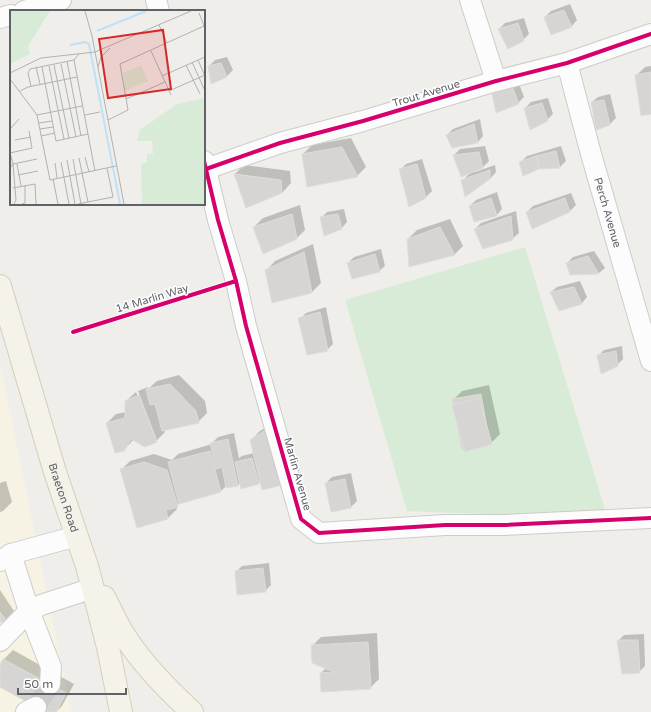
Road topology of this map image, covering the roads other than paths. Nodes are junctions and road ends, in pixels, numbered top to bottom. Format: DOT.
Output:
graph roads {
  1 [pos="61,0"];
  2 [pos="156,0"];
  3 [pos="470,0"];
  4 [pos="27,10"];
  5 [pos="159,10"];
  6 [pos="10,15"];
  7 [pos="0,18"];
  8 [pos="651,34"];
  9 [pos="567,63"];
  10 [pos="496,81"];
  11 [pos="205,165"];
  12 [pos="0,286"];
  13 [pos="651,361"];
  14 [pos="651,518"];
  15 [pos="77,536"];
  16 [pos="6,557"];
  17 [pos="87,566"];
  18 [pos="93,588"];
  19 [pos="28,611"];
  20 [pos="0,641"];
  21 [pos="50,684"];
  22 [pos="116,707"];
  23 [pos="192,712"];
  1 -- 4 [label="street"];
  2 -- 5 [label="street"];
  3 -- 10 [label="street"];
  6 -- 7 [label="street"];
  8 -- 9 [label="street, Trout Avenue"];
  9 -- 10 [label="street, Trout Avenue"];
  9 -- 13 [label="street, Perch Avenue"];
  10 -- 11 [label="street, Trout Avenue"];
  11 -- 14 [label="street, Marlin Avenue"];
  12 -- 15 [label="main road, Braeton Road"];
  15 -- 16 [label="street"];
  15 -- 17 [label="main road, Braeton Road"];
  16 -- 19 [label="street"];
  17 -- 18 [label="main road, Braeton Road"];
  17 -- 23 [label="main road"];
  18 -- 19 [label="street"];
  18 -- 22 [label="main road, Braeton Road"];
  19 -- 20 [label="street"];
  19 -- 21 [label="street"];
}
